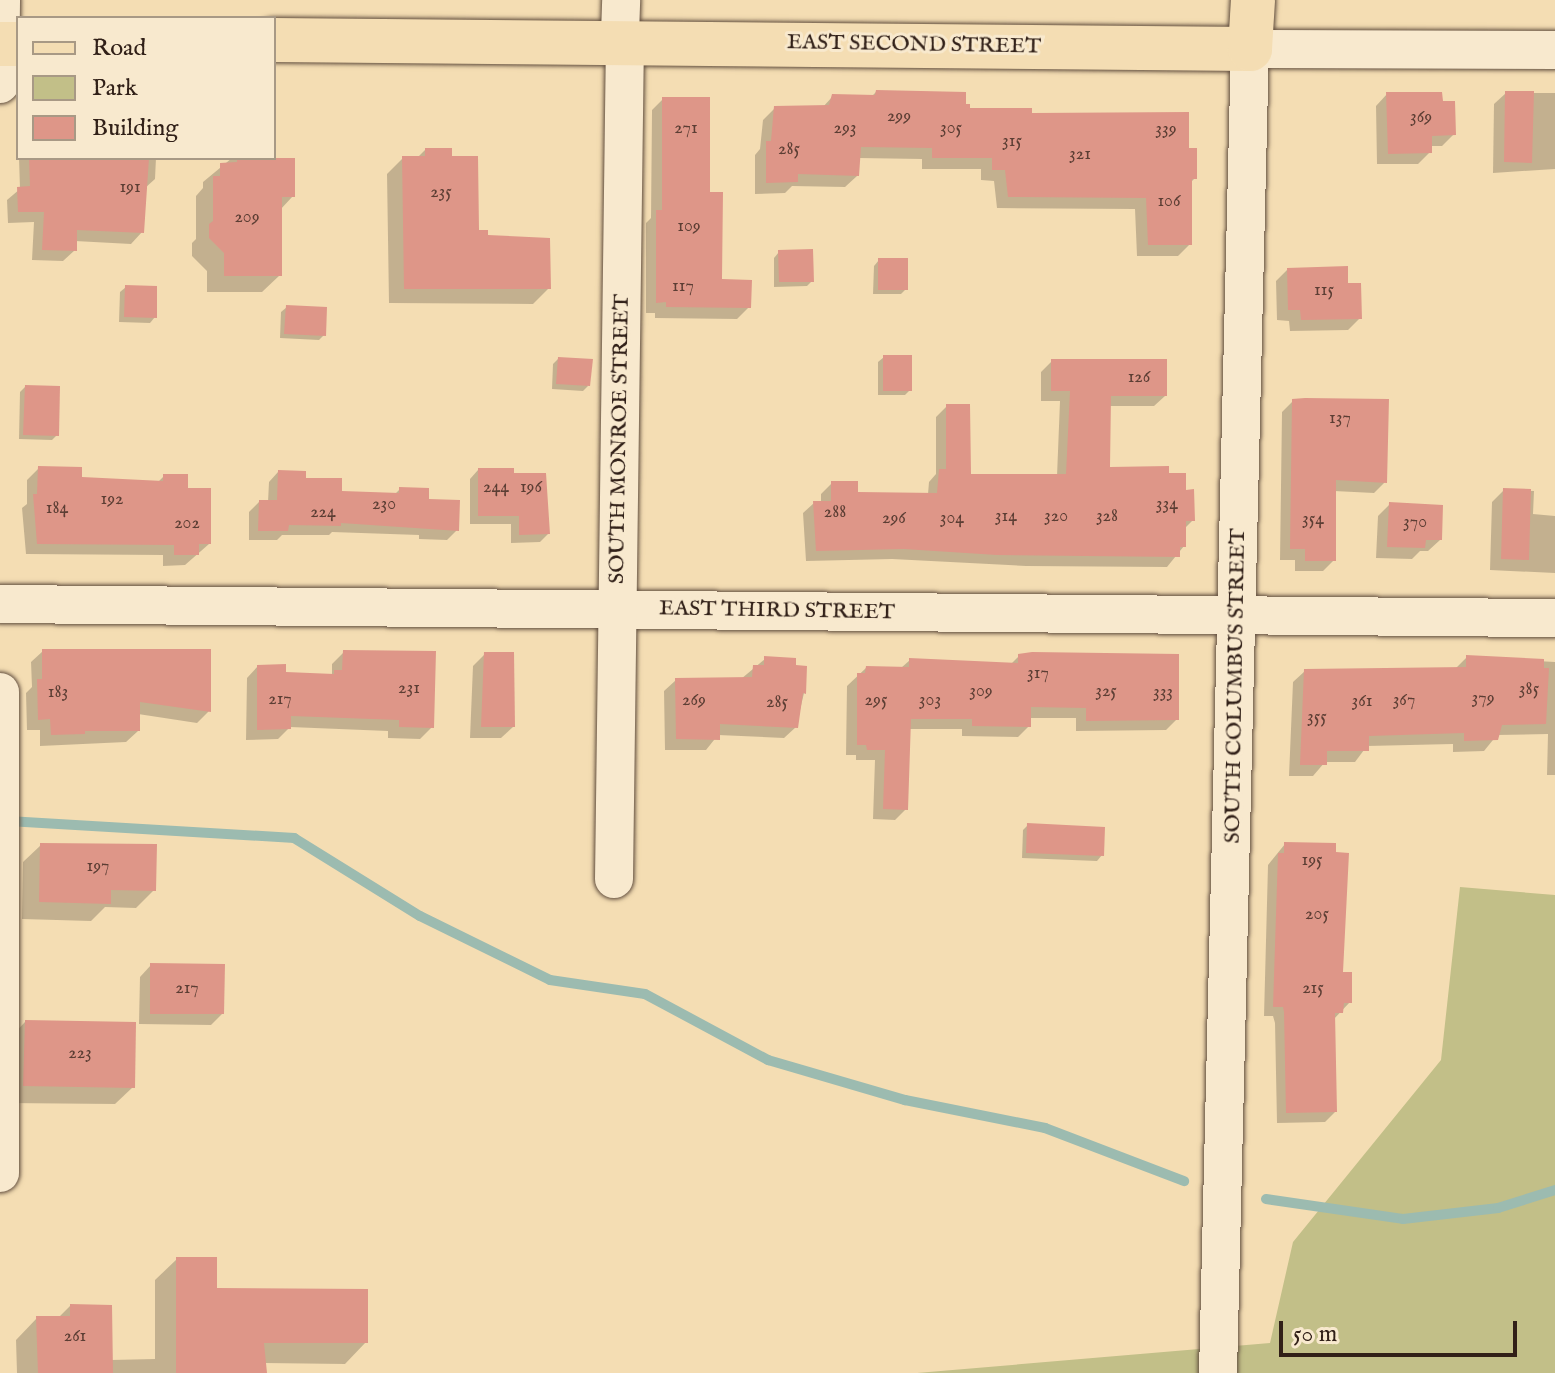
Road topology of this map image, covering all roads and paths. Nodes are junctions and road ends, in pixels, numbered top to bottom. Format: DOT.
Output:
graph roads {
  1 [pos="1,0"];
  2 [pos="621,0"];
  3 [pos="1253,0"];
  4 [pos="276,40"];
  5 [pos="625,43"];
  6 [pos="0,44"];
  7 [pos="1250,49"];
  8 [pos="1555,50"];
  9 [pos="0,84"];
  10 [pos="0,604"];
  11 [pos="619,609"];
  12 [pos="1238,615"];
  13 [pos="1555,618"];
  14 [pos="0,692"];
  15 [pos="614,879"];
  16 [pos="1,1063"];
  17 [pos="0,1173"];
  18 [pos="1218,1373"];
  1 -- 6 [label="street"];
  2 -- 5 [label="street, SOUTH MONROE STREET"];
  3 -- 7 [label="main road, SOUTH COLUMBUS STREET"];
  4 -- 5 [label="main road, EAST SECOND STREET"];
  5 -- 7 [label="main road, EAST SECOND STREET"];
  5 -- 11 [label="street, SOUTH MONROE STREET"];
  6 -- 9 [label="street"];
  7 -- 8 [label="street, EAST SECOND STREET"];
  7 -- 12 [label="street, SOUTH COLUMBUS STREET"];
  10 -- 11 [label="street, EAST THIRD STREET"];
  11 -- 12 [label="street, EAST THIRD STREET"];
  11 -- 15 [label="street, SOUTH MONROE STREET"];
  12 -- 13 [label="street, EAST THIRD STREET"];
  12 -- 18 [label="street, SOUTH COLUMBUS STREET"];
  14 -- 16 [label="street"];
  16 -- 17 [label="street"];
}
